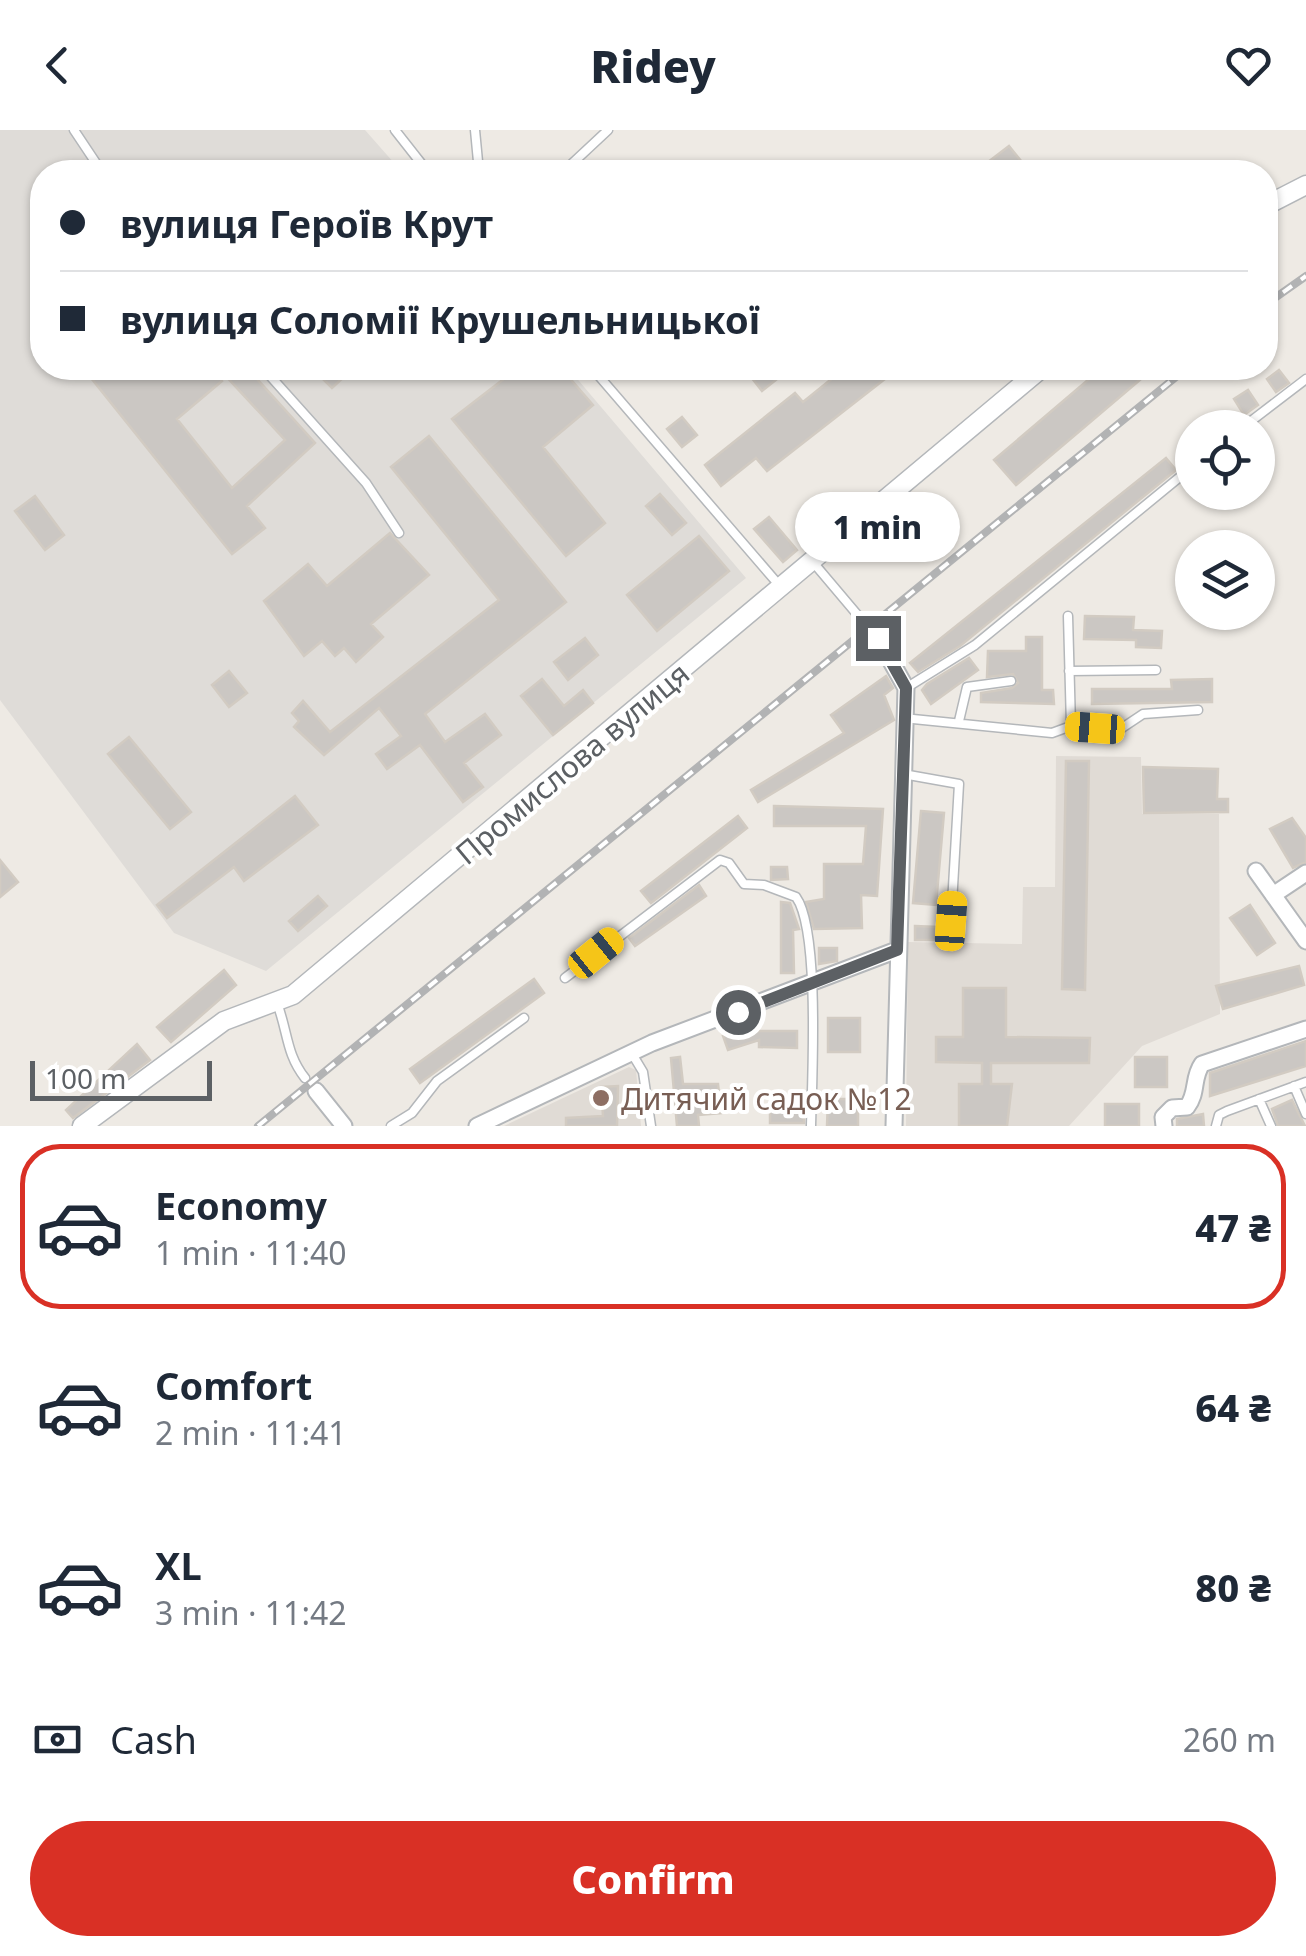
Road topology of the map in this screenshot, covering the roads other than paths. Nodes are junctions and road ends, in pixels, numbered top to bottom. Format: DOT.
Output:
graph roads {
  1 [pos="74,130"];
  2 [pos="395,130"];
  3 [pos="475,130"];
  4 [pos="608,130"];
  5 [pos="94,160"];
  6 [pos="419,160"];
  7 [pos="478,160"];
  8 [pos="576,160"];
  9 [pos="1306,185"];
  10 [pos="1278,199"];
  11 [pos="1306,379"];
  12 [pos="274,380"];
  13 [pos="602,380"];
  14 [pos="1028,380"];
  15 [pos="1266,410"];
  16 [pos="1175,481"];
  17 [pos="398,534"];
  18 [pos="812,561"];
  19 [pos="782,588"];
  20 [pos="1068,616"];
  21 [pos="861,619"];
  22 [pos="878,638"];
  23 [pos="1156,670"];
  24 [pos="1070,672"];
  25 [pos="1011,680"];
  26 [pos="906,688"];
  27 [pos="1198,710"];
  28 [pos="904,718"];
  29 [pos="959,722"];
  30 [pos="1071,726"];
  31 [pos="903,774"];
  32 [pos="1256,872"];
  33 [pos="1306,873"];
  34 [pos="1274,896"];
  35 [pos="951,921"];
  36 [pos="1306,941"];
  37 [pos="897,950"];
  38 [pos="565,978"];
  39 [pos="810,982"];
  40 [pos="278,1003"];
  41 [pos="524,1018"];
  42 [pos="1306,1029"];
  43 [pos="631,1052"];
  44 [pos="1306,1082"];
  45 [pos="311,1084"];
  46 [pos="1294,1086"];
  47 [pos="1259,1099"];
  48 [pos="1306,1114"];
  49 [pos="82,1126"];
  50 [pos="344,1126"];
  51 [pos="391,1126"];
  52 [pos="477,1126"];
  53 [pos="650,1126"];
  54 [pos="811,1126"];
  55 [pos="894,1126"];
  56 [pos="1164,1126"];
  57 [pos="1216,1126"];
  58 [pos="1270,1126"];
  1 -- 5 [label="lane"];
  2 -- 6 [label="lane"];
  3 -- 7 [label="lane"];
  4 -- 8 [label="lane"];
  9 -- 10 [label="street"];
  11 -- 15 [label="lane"];
  12 -- 17 [label="lane"];
  13 -- 19 [label="lane"];
  14 -- 18 [label="street, Промислова вулиця"];
  16 -- 26 [label="lane"];
  18 -- 19 [label="street, Промислова вулиця"];
  18 -- 21 [label="lane"];
  19 -- 40 [label="street, Промислова вулиця"];
  20 -- 24 [label="lane"];
  22 -- 26 [label="street"];
  23 -- 24 [label="lane"];
  24 -- 30 [label="lane"];
  25 -- 29 [label="lane"];
  26 -- 28 [label="street"];
  27 -- 30 [label="lane"];
  28 -- 29 [label="lane"];
  28 -- 31 [label="street"];
  29 -- 30 [label="lane"];
  31 -- 35 [label="lane"];
  31 -- 37 [label="street"];
  32 -- 34 [label="street"];
  33 -- 34 [label="street"];
  34 -- 36 [label="street"];
  37 -- 39 [label="street"];
  37 -- 55 [label="street"];
  38 -- 39 [label="lane"];
  39 -- 43 [label="street"];
  39 -- 54 [label="lane"];
  40 -- 45 [label="lane"];
  40 -- 49 [label="street, Промислова вулиця"];
  41 -- 51 [label="lane"];
  42 -- 56 [label="street"];
  43 -- 52 [label="street"];
  43 -- 53 [label="lane"];
  44 -- 46 [label="lane"];
  45 -- 50 [label="street"];
  46 -- 47 [label="lane"];
  46 -- 48 [label="lane"];
  47 -- 57 [label="lane"];
  47 -- 58 [label="lane"];
}
